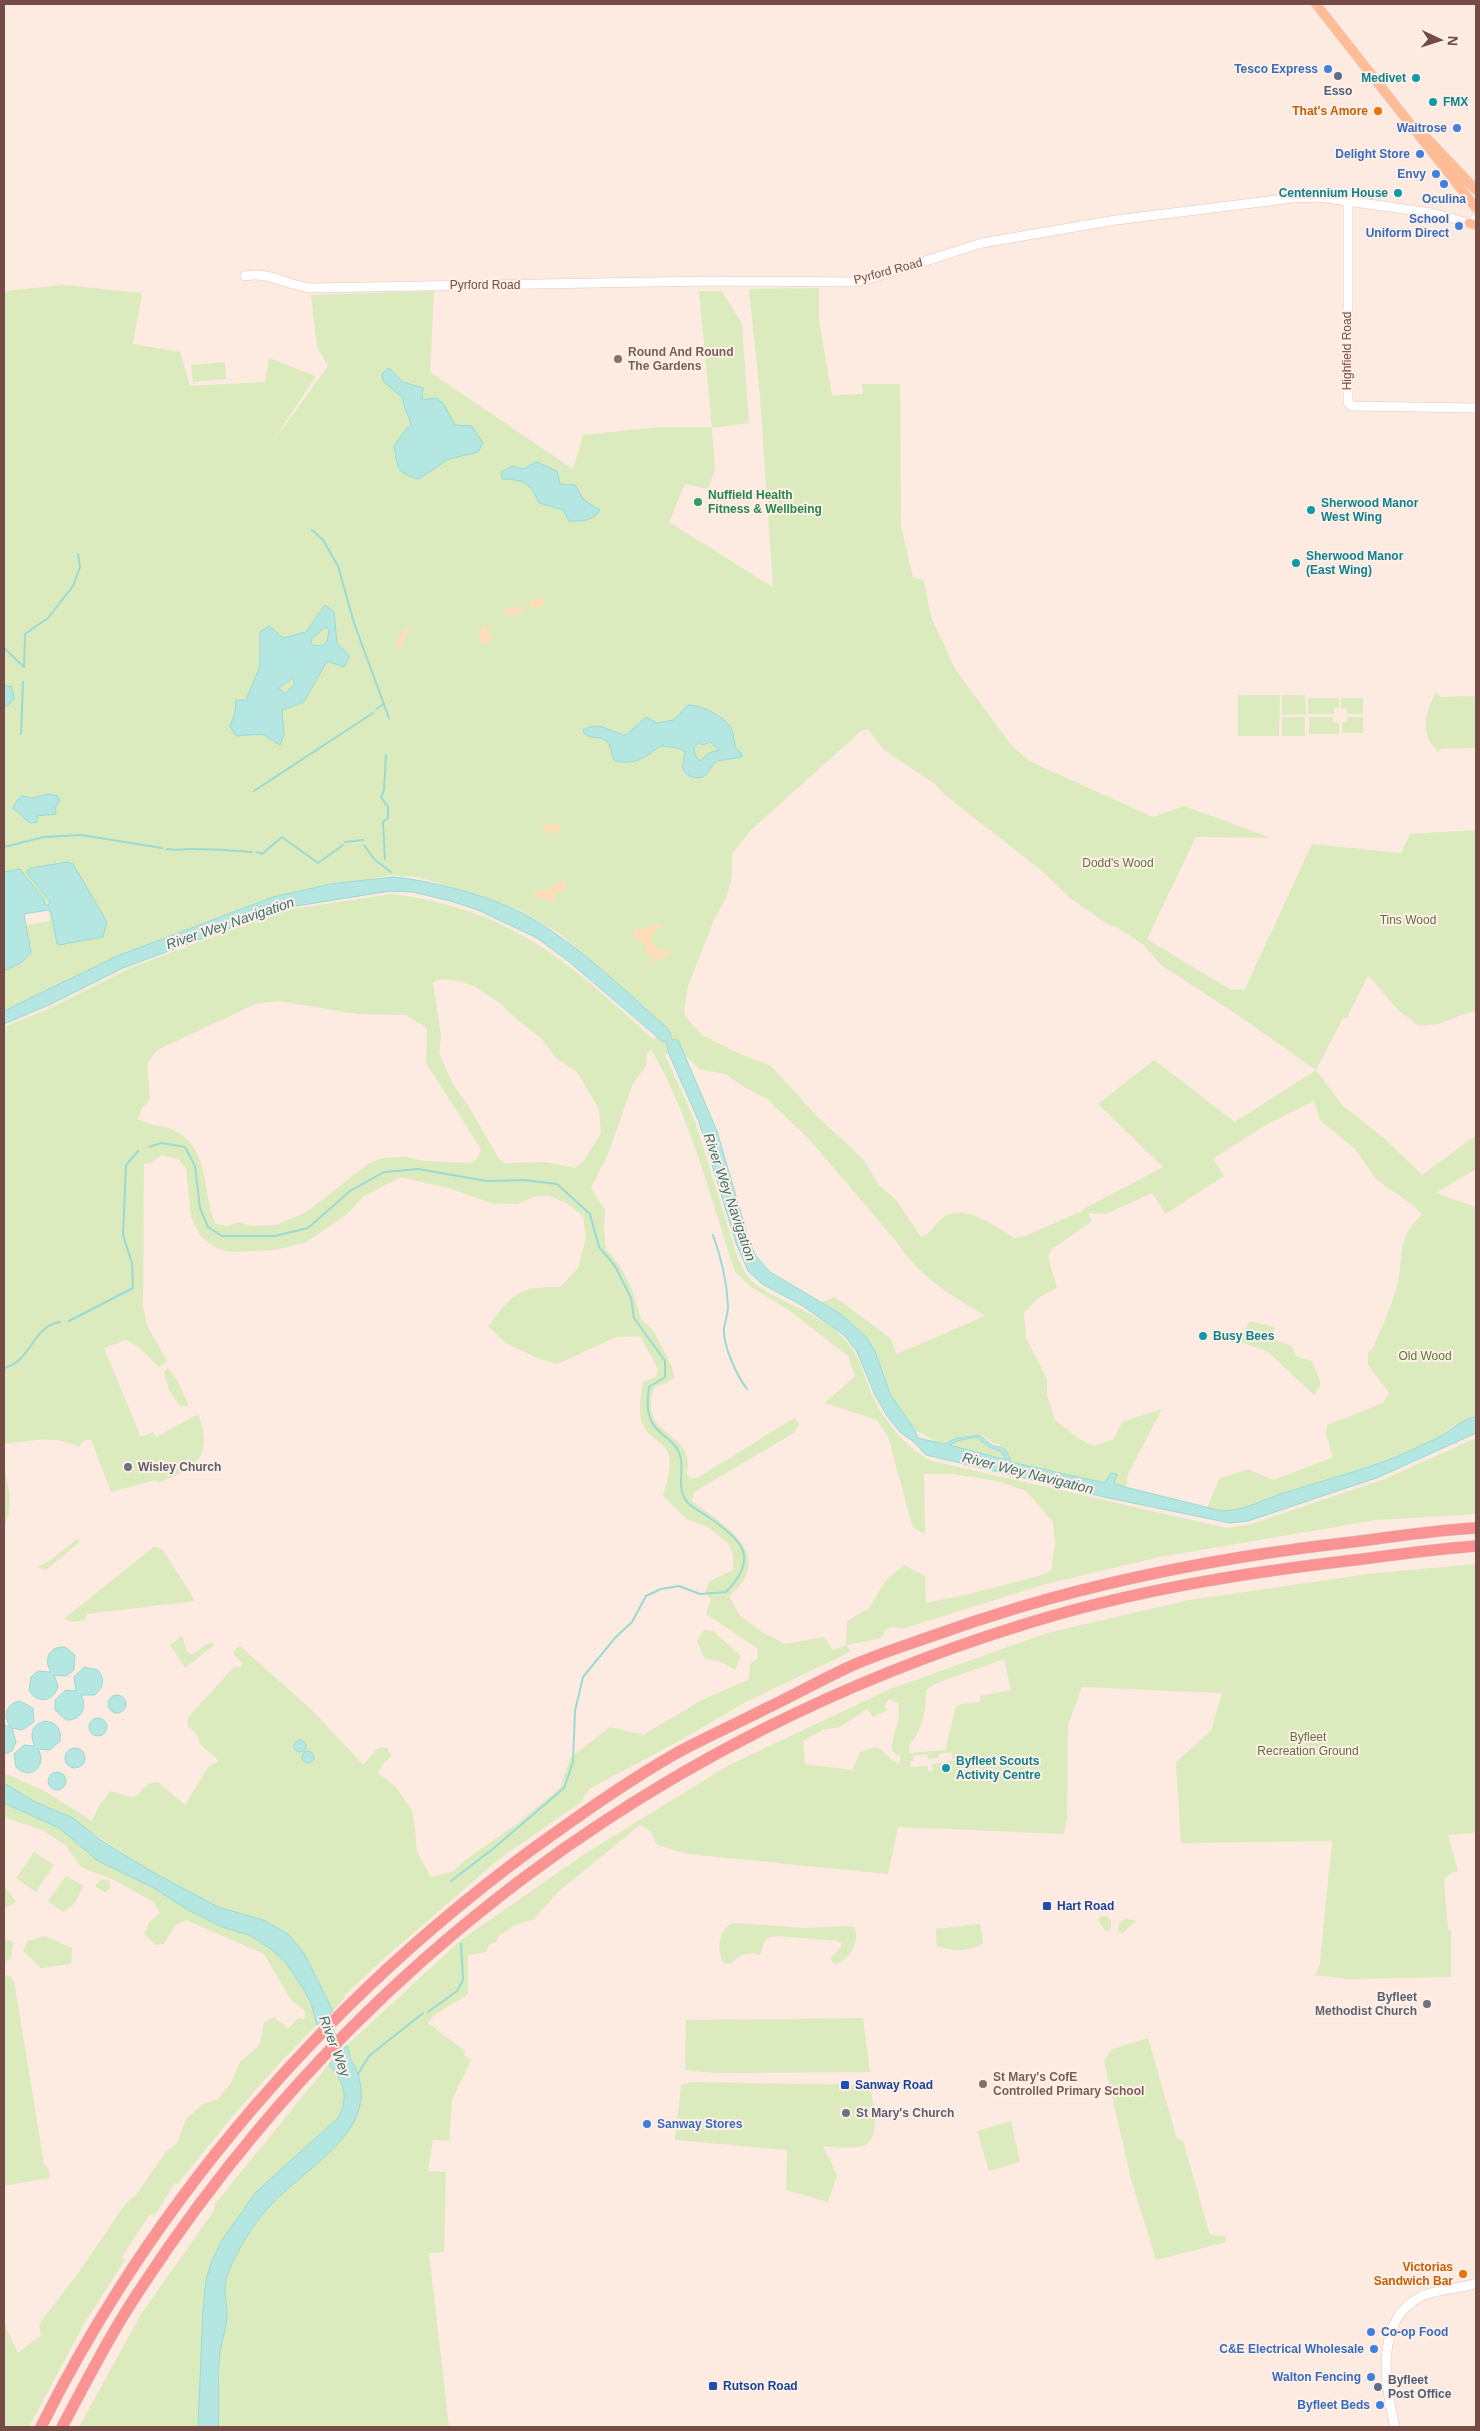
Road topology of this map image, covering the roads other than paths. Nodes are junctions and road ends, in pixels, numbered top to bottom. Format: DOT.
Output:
graph roads {
  1 [pos="1316,4"];
  2 [pos="1415,129"];
  3 [pos="1476,190"];
  4 [pos="1348,201"];
  5 [pos="1476,207"];
  6 [pos="1472,222"];
  7 [pos="245,276"];
  8 [pos="1476,408"];
  9 [pos="1476,1528"];
  10 [pos="1476,1546"];
  11 [pos="1476,2283"];
  12 [pos="41,2427"];
  13 [pos="62,2427"];
  14 [pos="1396,2427"];
  1 -- 2 [label="main road"];
  2 -- 3 [label="main road"];
  2 -- 5 [label="main road"];
  4 -- 6 [label="street, Pyrford Road"];
  4 -- 7 [label="street, Pyrford Road"];
  4 -- 8 [label="street, Highfield Road"];
  5 -- 6 [label="street, Pyrford Road"];
  9 -- 12 [label="highway"];
  10 -- 13 [label="highway"];
  11 -- 14 [label="street"];
}
